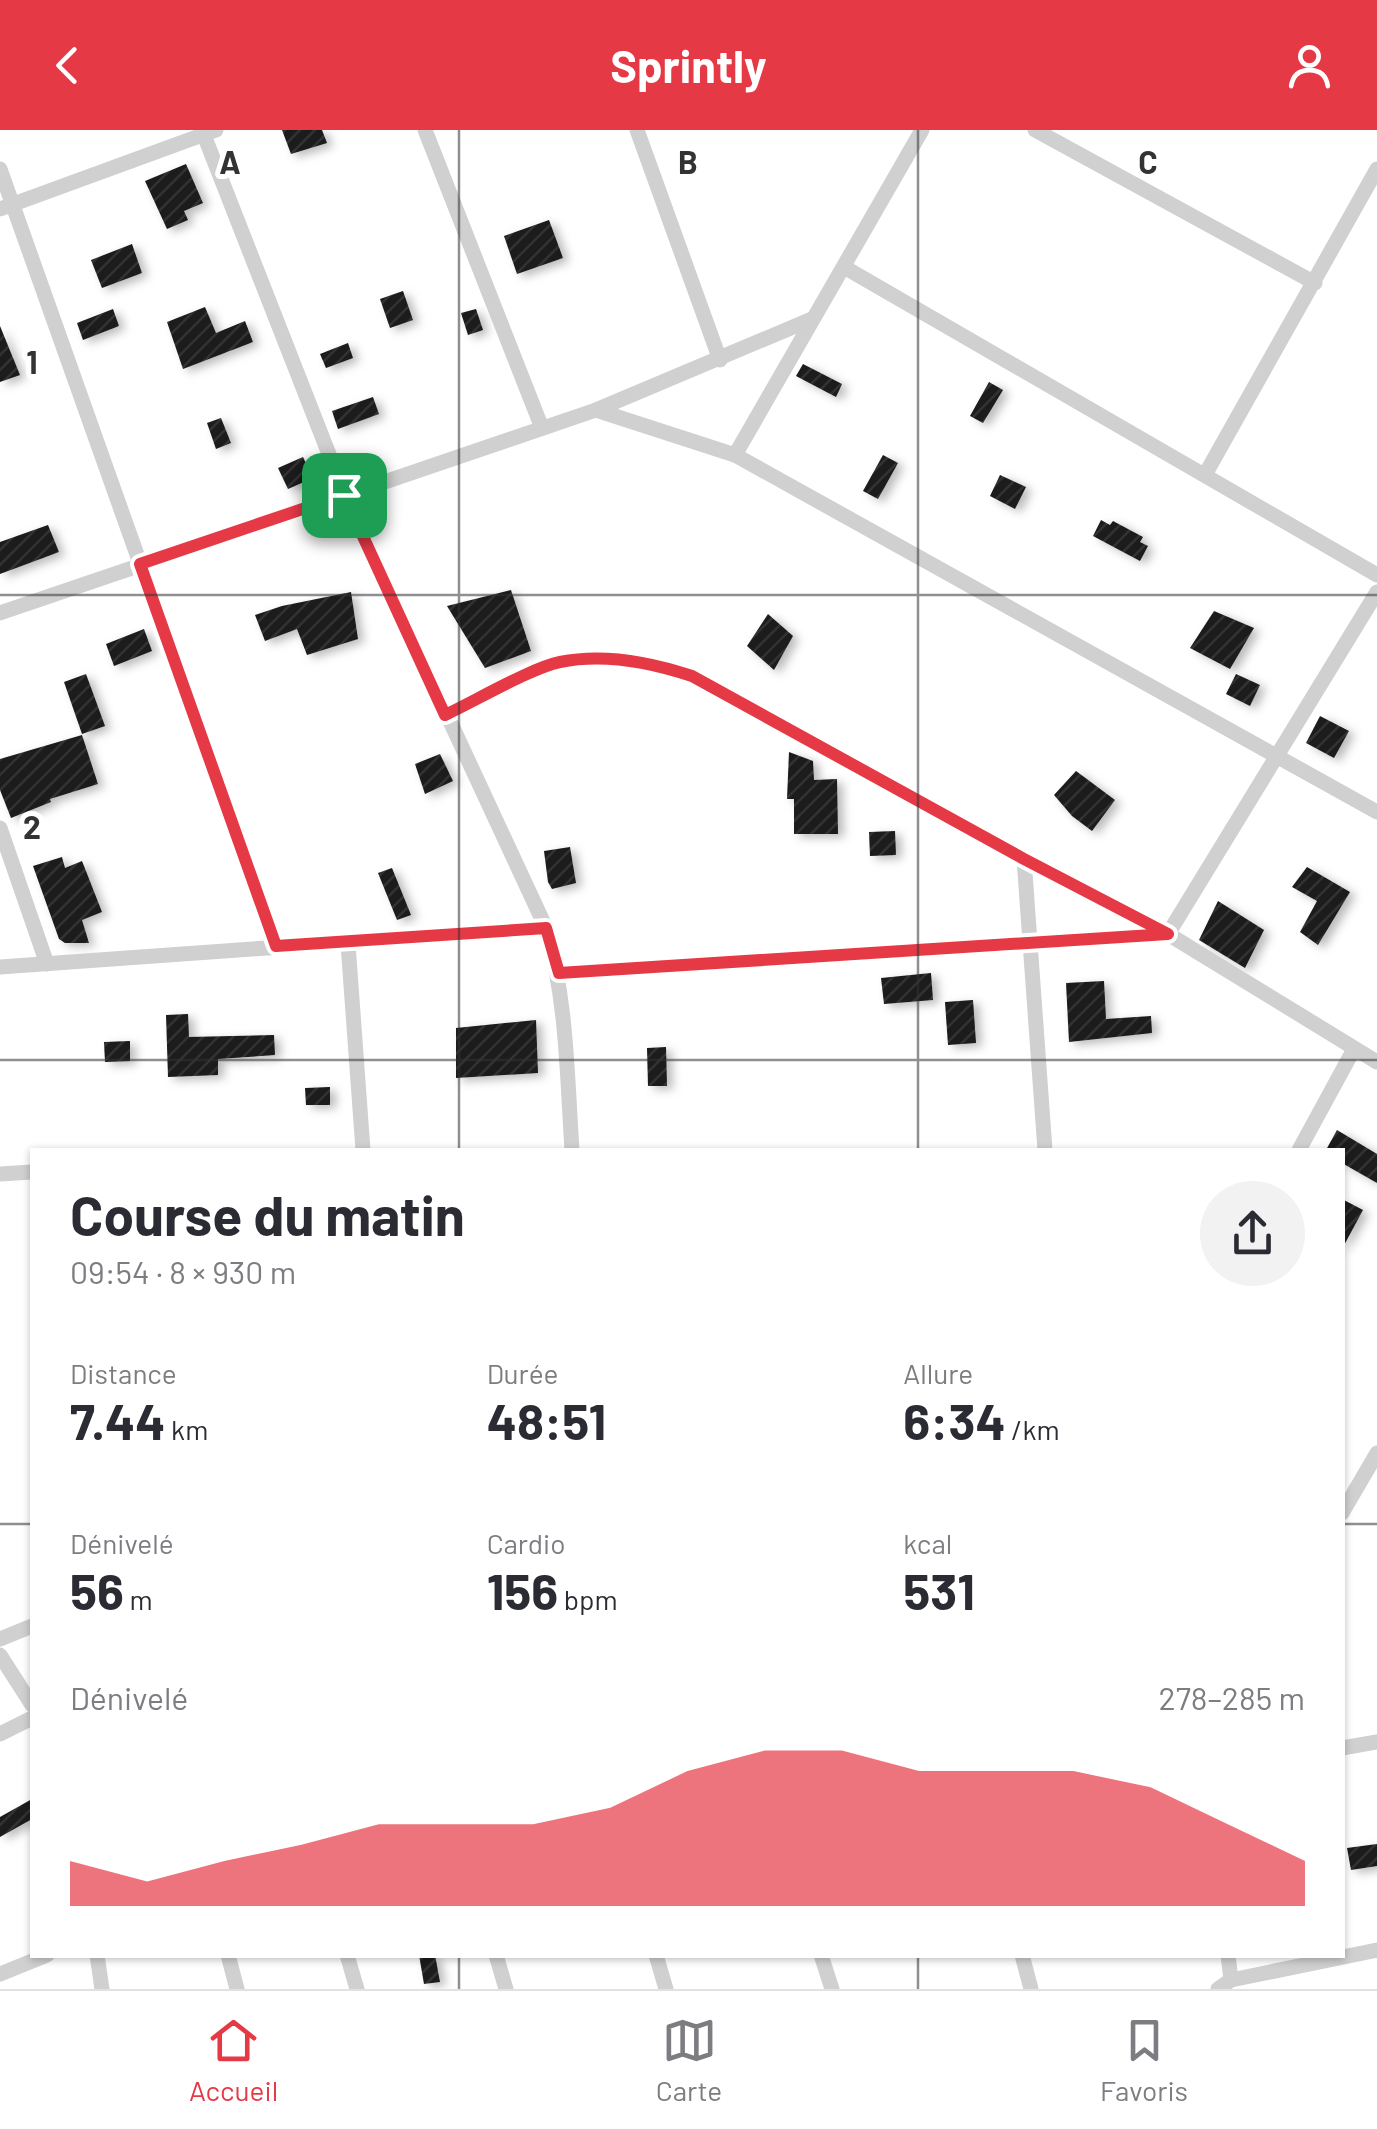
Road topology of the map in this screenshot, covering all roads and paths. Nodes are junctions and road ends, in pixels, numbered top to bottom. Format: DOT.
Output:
graph roads {
  1 [pos="426,130"];
  2 [pos="637,130"];
  3 [pos="922,130"];
  4 [pos="1035,130"];
  5 [pos="207,131"];
  6 [pos="1377,168"];
  7 [pos="0,169"];
  8 [pos="6,206"];
  9 [pos="844,266"];
  10 [pos="1315,284"];
  11 [pos="812,319"];
  12 [pos="720,360"];
  13 [pos="596,410"];
  14 [pos="542,428"];
  15 [pos="735,455"];
  16 [pos="1206,473"];
  17 [pos="344,495"];
  18 [pos="140,564"];
  19 [pos="1377,575"];
  20 [pos="1377,592"];
  21 [pos="0,614"];
  22 [pos="445,715"];
  23 [pos="1280,756"];
  24 [pos="1377,812"];
  25 [pos="0,828"];
  26 [pos="1024,859"];
  27 [pos="546,928"];
  28 [pos="1168,934"];
  29 [pos="1032,942"];
  30 [pos="348,944"];
  31 [pos="276,946"];
  32 [pos="48,964"];
  33 [pos="0,968"];
  34 [pos="559,973"];
  35 [pos="1354,1049"];
  36 [pos="1377,1062"];
  37 [pos="363,1148"];
  38 [pos="572,1148"];
  39 [pos="1045,1148"];
  40 [pos="1301,1148"];
  41 [pos="30,1172"];
  42 [pos="0,1174"];
  43 [pos="1377,1452"];
  44 [pos="1345,1508"];
  45 [pos="30,1627"];
  46 [pos="0,1639"];
  47 [pos="0,1655"];
  48 [pos="30,1702"];
  49 [pos="30,1719"];
  50 [pos="0,1734"];
  51 [pos="1377,1742"];
  52 [pos="1345,1747"];
  53 [pos="1377,1950"];
  54 [pos="1345,1956"];
  55 [pos="40,1958"];
  56 [pos="98,1958"];
  57 [pos="229,1958"];
  58 [pos="347,1958"];
  59 [pos="497,1958"];
  60 [pos="657,1958"];
  61 [pos="822,1958"];
  62 [pos="1023,1958"];
  63 [pos="1228,1958"];
  64 [pos="1337,1958"];
  65 [pos="1272,1971"];
  66 [pos="0,1974"];
  67 [pos="1224,1985"];
  68 [pos="102,1989"];
  69 [pos="237,1989"];
  70 [pos="356,1989"];
  71 [pos="506,1989"];
  72 [pos="666,1989"];
  73 [pos="832,1989"];
  74 [pos="1030,1989"];
  75 [pos="1274,1989"];
  1 -- 14 [label="street"];
  2 -- 12 [label="street"];
  3 -- 9 [label="street"];
  4 -- 10 [label="street"];
  5 -- 8 [label="street"];
  5 -- 17 [label="street"];
  6 -- 10 [label="street"];
  7 -- 8 [label="street"];
  8 -- 18 [label="street"];
  9 -- 11 [label="street"];
  9 -- 16 [label="street"];
  10 -- 16 [label="street"];
  11 -- 12 [label="street"];
  11 -- 15 [label="street"];
  12 -- 13 [label="street"];
  13 -- 14 [label="street"];
  13 -- 15 [label="street"];
  14 -- 17 [label="street"];
  15 -- 23 [label="street"];
  16 -- 19 [label="street"];
  17 -- 18 [label="street"];
  17 -- 22 [label="street"];
  18 -- 21 [label="street"];
  18 -- 31 [label="street"];
  20 -- 23 [label="street"];
  22 -- 26 [label="street"];
  22 -- 27 [label="street"];
  23 -- 24 [label="street"];
  23 -- 28 [label="street"];
  25 -- 32 [label="street"];
  26 -- 28 [label="street"];
  26 -- 29 [label="street"];
  27 -- 30 [label="street"];
  27 -- 34 [label="street"];
  28 -- 29 [label="street"];
  28 -- 35 [label="street"];
  29 -- 34 [label="street"];
  29 -- 39 [label="street"];
  30 -- 31 [label="street"];
  30 -- 37 [label="street"];
  31 -- 32 [label="street"];
  32 -- 33 [label="street"];
  34 -- 38 [label="street"];
  35 -- 36 [label="street"];
  35 -- 40 [label="street"];
  41 -- 42 [label="street"];
  43 -- 44 [label="street"];
  45 -- 46 [label="street"];
  47 -- 48 [label="street"];
  49 -- 50 [label="street"];
  51 -- 52 [label="street"];
  53 -- 54 [label="street"];
  55 -- 66 [label="street"];
  56 -- 68 [label="street"];
  57 -- 69 [label="street"];
  58 -- 70 [label="street"];
  59 -- 71 [label="street"];
  60 -- 72 [label="street"];
  61 -- 73 [label="street"];
  62 -- 74 [label="street"];
  63 -- 67 [label="street"];
  64 -- 65 [label="street"];
  65 -- 67 [label="street"];
  65 -- 75 [label="street"];
}
